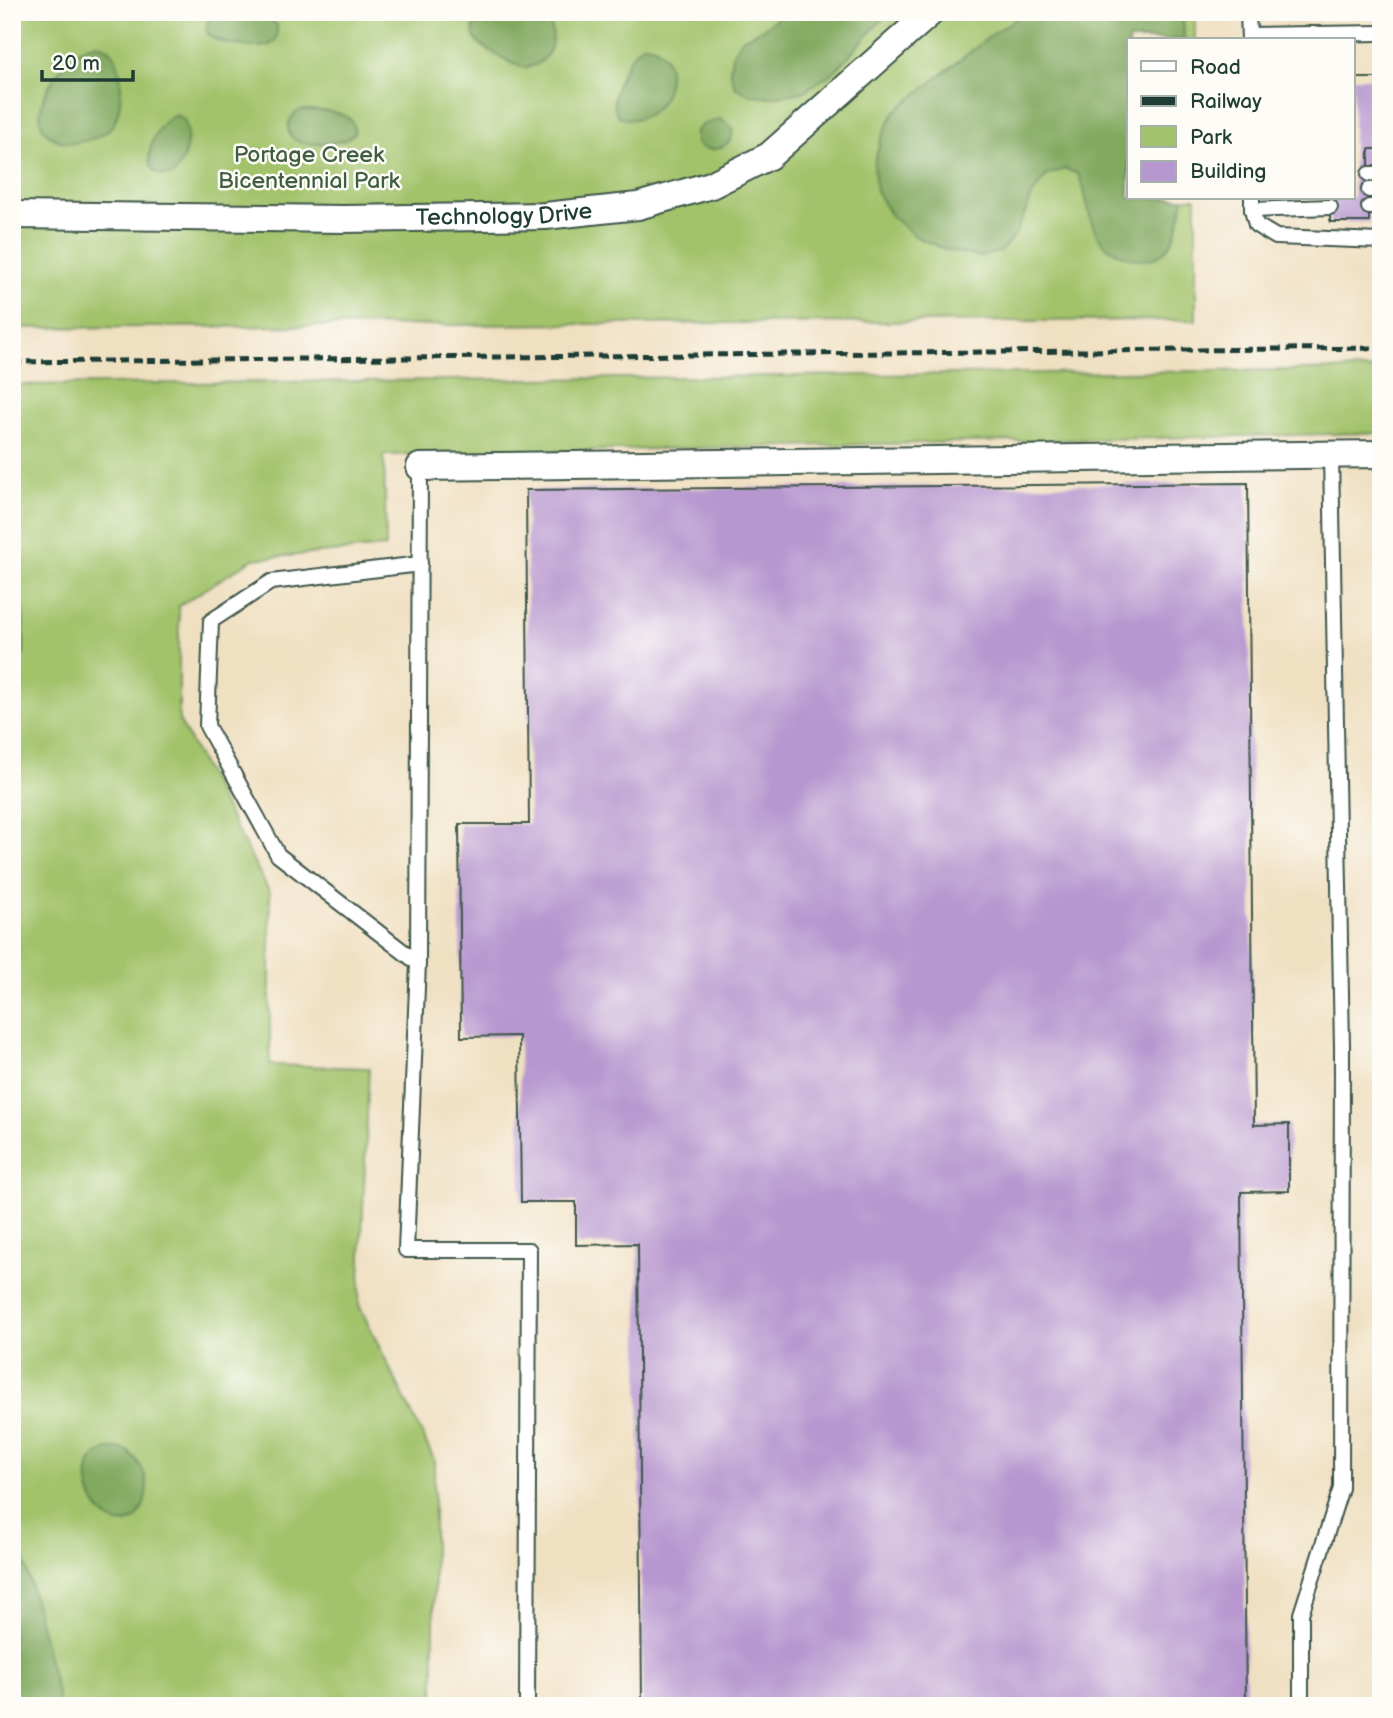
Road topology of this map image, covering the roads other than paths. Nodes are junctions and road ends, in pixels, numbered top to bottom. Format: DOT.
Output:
graph roads {
  1 [pos="931,12"];
  2 [pos="1248,12"];
  3 [pos="1381,33"];
  4 [pos="1249,38"];
  5 [pos="1330,207"];
  6 [pos="1253,211"];
  7 [pos="12,215"];
  8 [pos="1381,241"];
  9 [pos="1381,454"];
  10 [pos="1331,455"];
  11 [pos="420,467"];
  12 [pos="420,564"];
  13 [pos="418,963"];
  14 [pos="527,1706"];
  15 [pos="1301,1706"];
  1 -- 7 [label="street, Technology Drive"];
  2 -- 4 [label="lane"];
  3 -- 4 [label="lane"];
  5 -- 6 [label="lane"];
  6 -- 8 [label="lane"];
  9 -- 10 [label="street"];
  10 -- 11 [label="street"];
  10 -- 15 [label="lane"];
  11 -- 12 [label="lane"];
  12 -- 13 [label="lane"];
  12 -- 13 [label="lane"];
  13 -- 14 [label="lane"];
}
